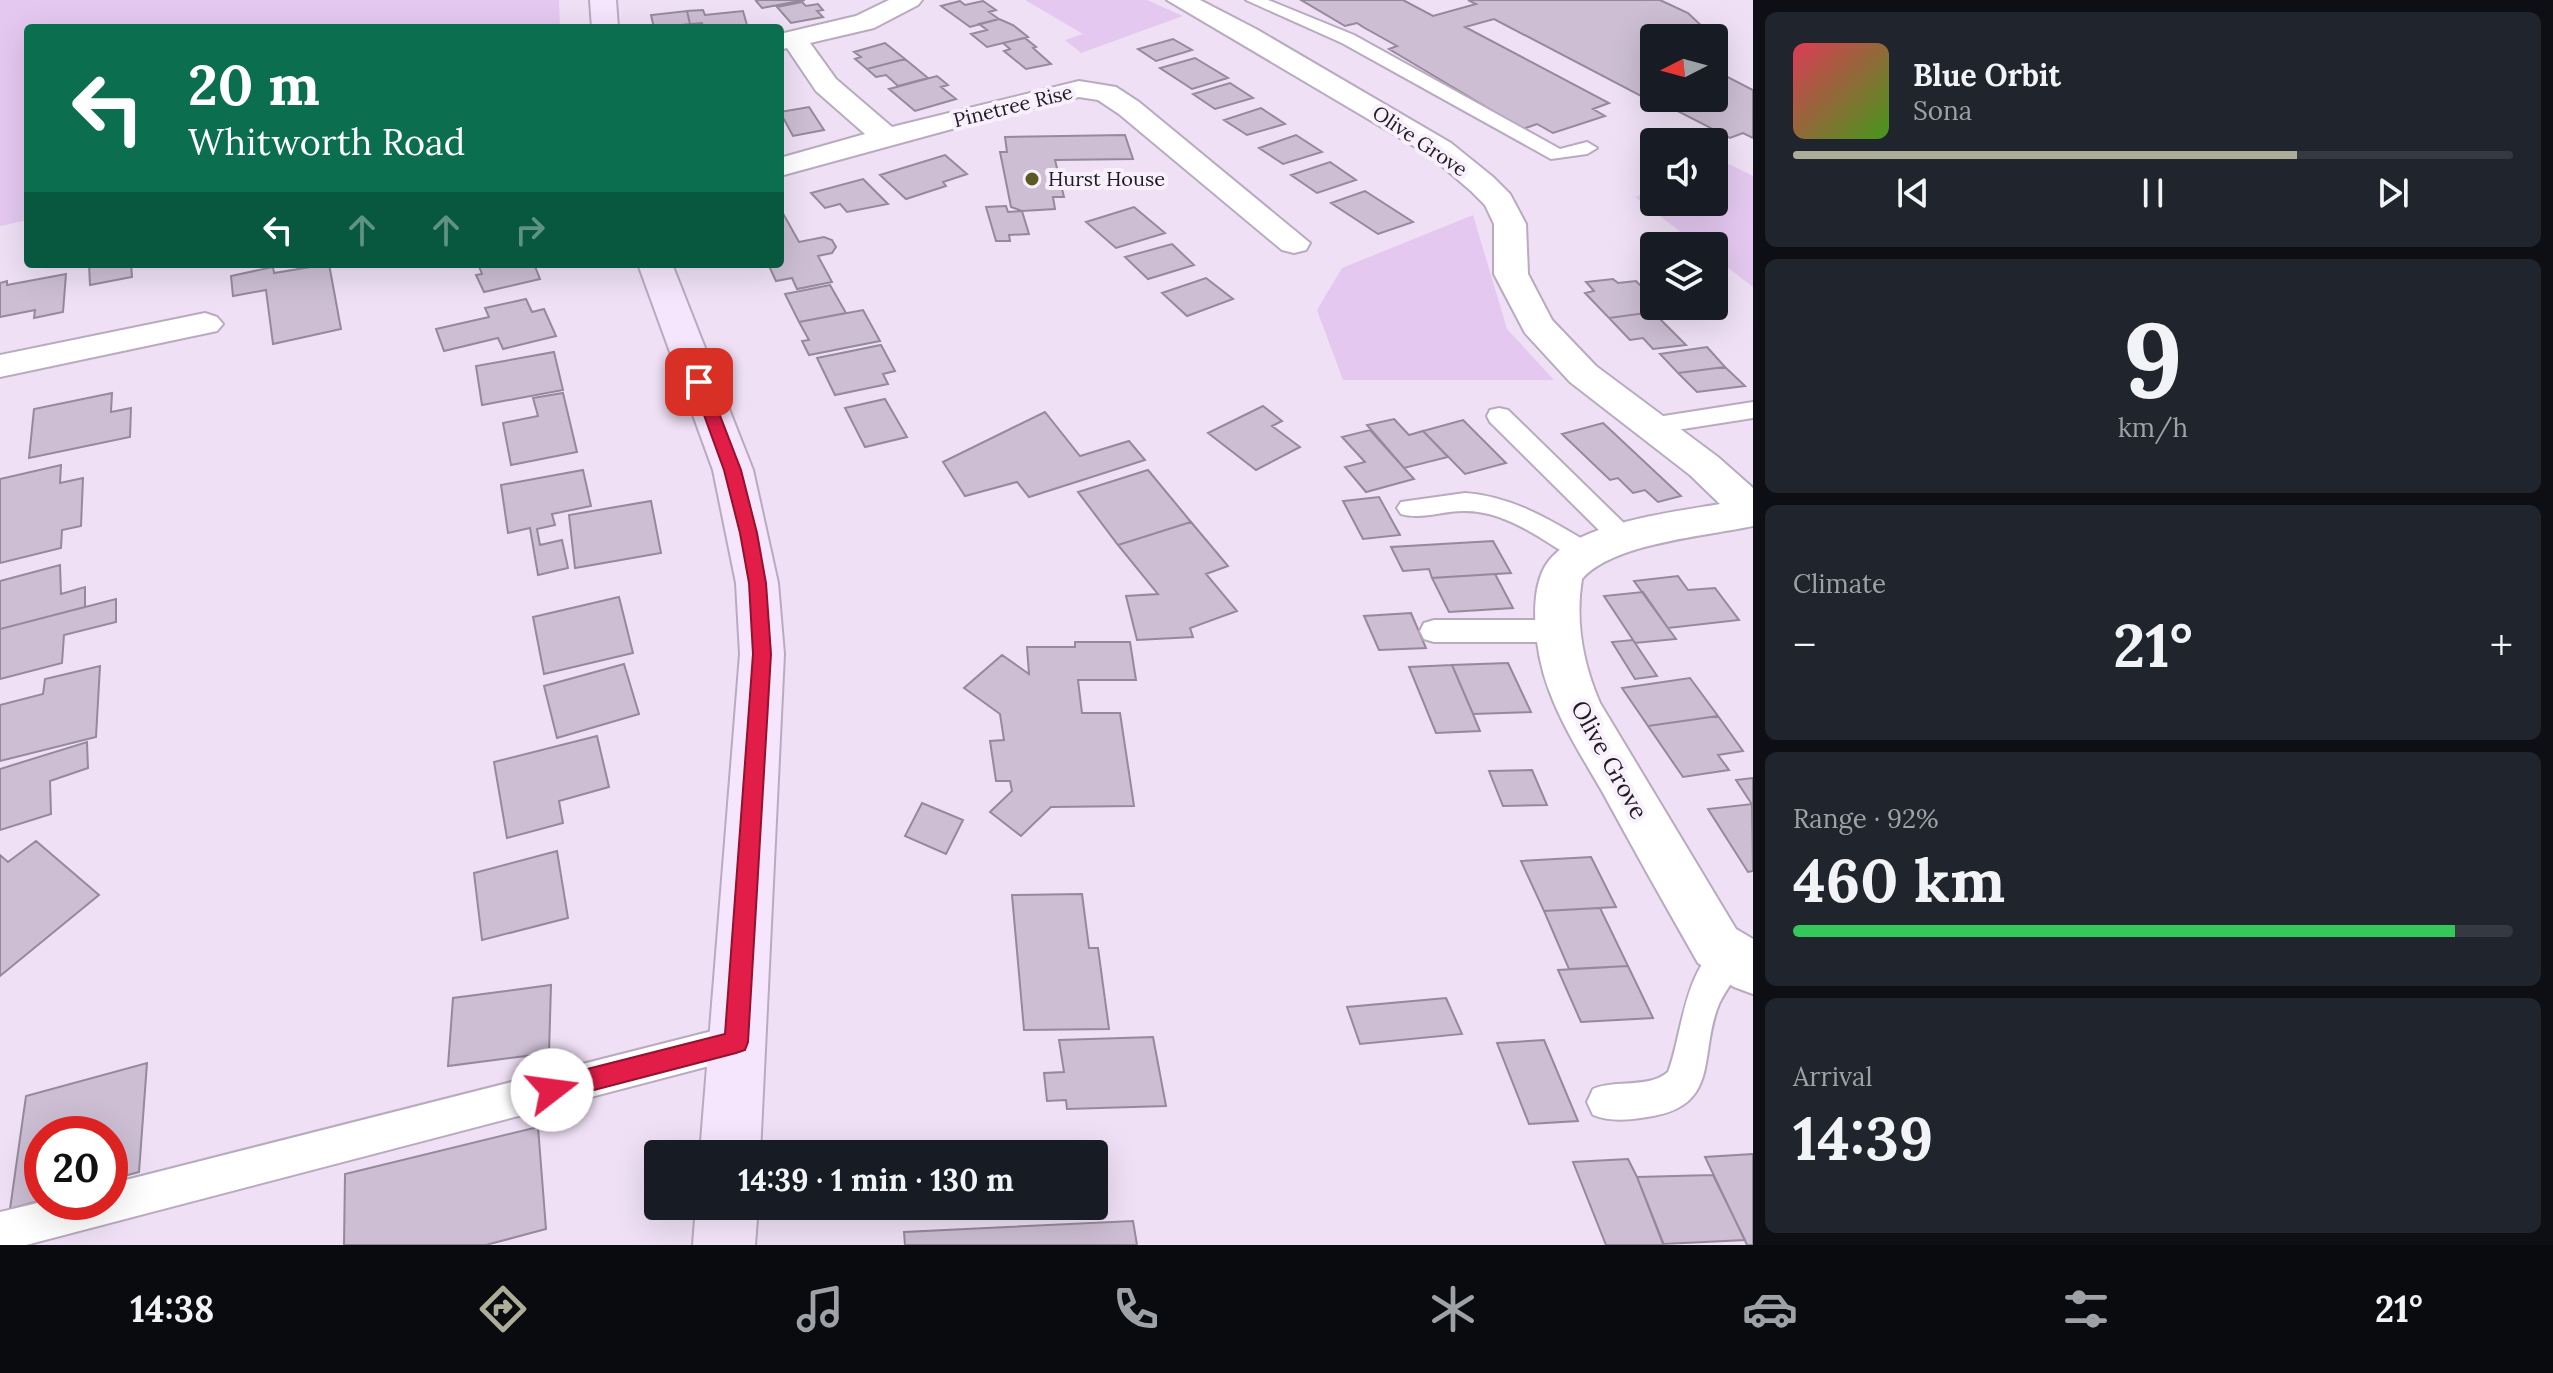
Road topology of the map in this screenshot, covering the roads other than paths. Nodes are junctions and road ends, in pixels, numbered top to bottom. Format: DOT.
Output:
graph roads {
  1 [pos="603,0"];
  2 [pos="858,0"];
  3 [pos="909,0"];
  4 [pos="1180,0"];
  5 [pos="1254,0"];
  6 [pos="884,15"];
  7 [pos="605,24"];
  8 [pos="788,41"];
  9 [pos="887,138"];
  10 [pos="1587,148"];
  11 [pos="784,166"];
  12 [pos="1294,243"];
  13 [pos="657,268"];
  14 [pos="205,324"];
  15 [pos="0,366"];
  16 [pos="1753,410"];
  17 [pos="1499,416"];
  18 [pos="1651,426"];
  19 [pos="1410,508"];
  20 [pos="1753,512"];
  21 [pos="1605,546"];
  22 [pos="1434,631"];
  23 [pos="1559,631"];
  24 [pos="1742,963"];
  25 [pos="736,1042"];
  26 [pos="1606,1102"];
  27 [pos="731,1140"];
  28 [pos="726,1220"];
  29 [pos="0,1232"];
  30 [pos="724,1245"];
  1 -- 7 [label="main road"];
  2 -- 6 [label="street"];
  3 -- 6 [label="street"];
  4 -- 18 [label="street, Olive Grove"];
  5 -- 10 [label="lane"];
  6 -- 8 [label="street"];
  8 -- 9 [label="street"];
  9 -- 11 [label="street, Pinetree Rise"];
  9 -- 12 [label="street, Pinetree Rise"];
  13 -- 25 [label="main road"];
  14 -- 15 [label="street"];
  16 -- 18 [label="lane"];
  17 -- 21 [label="lane"];
  18 -- 20 [label="street, Olive Grove"];
  19 -- 21 [label="lane"];
  20 -- 21 [label="street, Olive Grove"];
  21 -- 23 [label="street, Olive Grove"];
  22 -- 23 [label="lane"];
  23 -- 24 [label="street, Olive Grove"];
  24 -- 26 [label="lane"];
  25 -- 27 [label="main road"];
  25 -- 29 [label="lane"];
  28 -- 30 [label="main road"];
}
